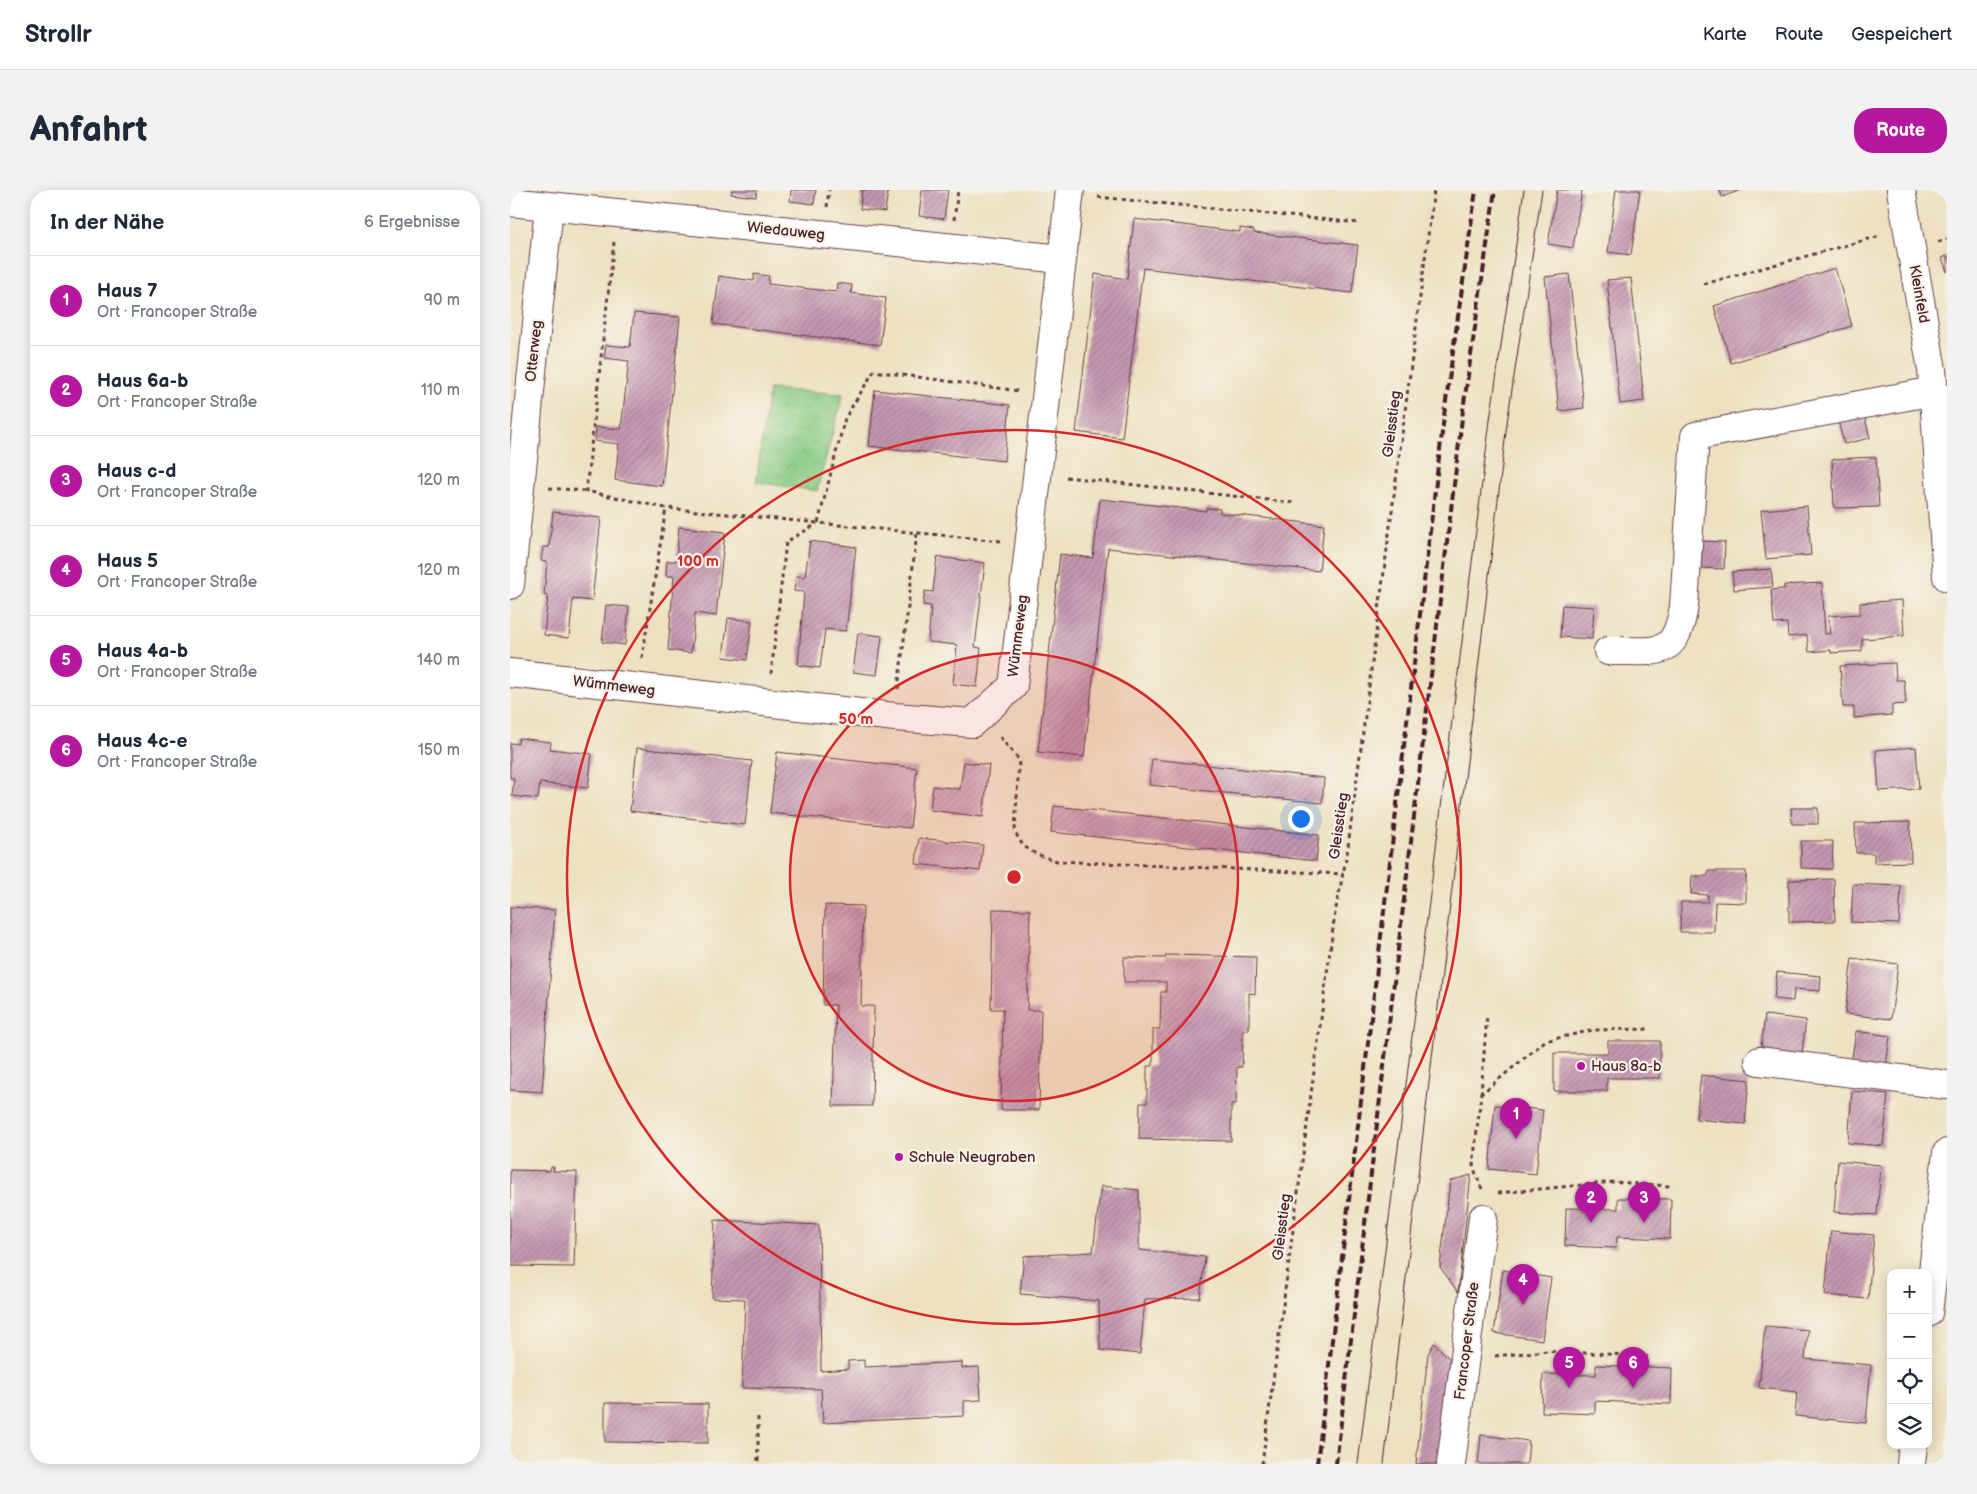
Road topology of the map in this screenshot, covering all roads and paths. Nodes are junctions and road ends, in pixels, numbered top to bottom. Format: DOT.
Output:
graph roads {
  1 [pos="1434,190"];
  2 [pos="1901,190"];
  3 [pos="1070,192"];
  4 [pos="510,202"];
  5 [pos="548,207"];
  6 [pos="618,214"];
  7 [pos="1359,223"];
  8 [pos="1908,228"];
  9 [pos="1062,259"];
  10 [pos="1704,284"];
  11 [pos="1934,391"];
  12 [pos="1047,394"];
  13 [pos="1037,474"];
  14 [pos="520,486"];
  15 [pos="586,490"];
  16 [pos="1294,503"];
  17 [pos="666,508"];
  18 [pos="818,523"];
  19 [pos="917,533"];
  20 [pos="1029,544"];
  21 [pos="1947,577"];
  22 [pos="510,585"];
  23 [pos="1608,651"];
  24 [pos="510,673"];
  25 [pos="637,689"];
  26 [pos="767,702"];
  27 [pos="992,705"];
  28 [pos="895,717"];
  29 [pos="1343,874"];
  30 [pos="1487,1014"];
  31 [pos="1651,1029"];
  32 [pos="1759,1061"];
  33 [pos="1947,1085"];
  34 [pos="1481,1094"];
  35 [pos="1947,1153"];
  36 [pos="1670,1186"];
  37 [pos="1483,1206"];
  38 [pos="1932,1279"];
  39 [pos="1648,1356"];
  40 [pos="1464,1359"];
  41 [pos="758,1417"];
  42 [pos="1912,1449"];
  43 [pos="758,1464"];
  44 [pos="1262,1464"];
  45 [pos="1451,1464"];
  46 [pos="1910,1464"];
  1 -- 29 [label="path, Gleisstieg"];
  2 -- 8 [label="street, Kleinfeld"];
  3 -- 7 [label="path"];
  3 -- 9 [label="street, Wümmeweg"];
  4 -- 5 [label="street, Wiedauweg"];
  5 -- 6 [label="street, Wiedauweg"];
  5 -- 14 [label="street, Otterweg"];
  6 -- 9 [label="street, Wiedauweg"];
  6 -- 15 [label="path"];
  8 -- 10 [label="path"];
  8 -- 11 [label="street, Kleinfeld"];
  9 -- 12 [label="street, Wümmeweg"];
  11 -- 21 [label="street, Kleinfeld"];
  11 -- 23 [label="street"];
  12 -- 13 [label="street, Wümmeweg"];
  12 -- 18 [label="path"];
  13 -- 16 [label="path"];
  13 -- 20 [label="street, Wümmeweg"];
  14 -- 15 [label="path"];
  14 -- 22 [label="street, Otterweg"];
  15 -- 17 [label="path"];
  17 -- 18 [label="path"];
  17 -- 25 [label="path"];
  18 -- 19 [label="path"];
  18 -- 26 [label="path"];
  19 -- 20 [label="path"];
  19 -- 28 [label="path"];
  20 -- 27 [label="street, Wümmeweg"];
  24 -- 25 [label="street, Wümmeweg"];
  25 -- 26 [label="street, Wümmeweg"];
  26 -- 28 [label="street, Wümmeweg"];
  27 -- 28 [label="street, Wümmeweg"];
  27 -- 29 [label="path"];
  29 -- 44 [label="path, Gleisstieg"];
  30 -- 34 [label="path"];
  31 -- 34 [label="path"];
  32 -- 33 [label="street"];
  34 -- 37 [label="path"];
  35 -- 38 [label="street"];
  36 -- 37 [label="path"];
  37 -- 40 [label="street, Francoper Straße"];
  39 -- 40 [label="path"];
  40 -- 45 [label="street, Francoper Straße"];
  41 -- 43 [label="path"];
  42 -- 46 [label="street"];
}
